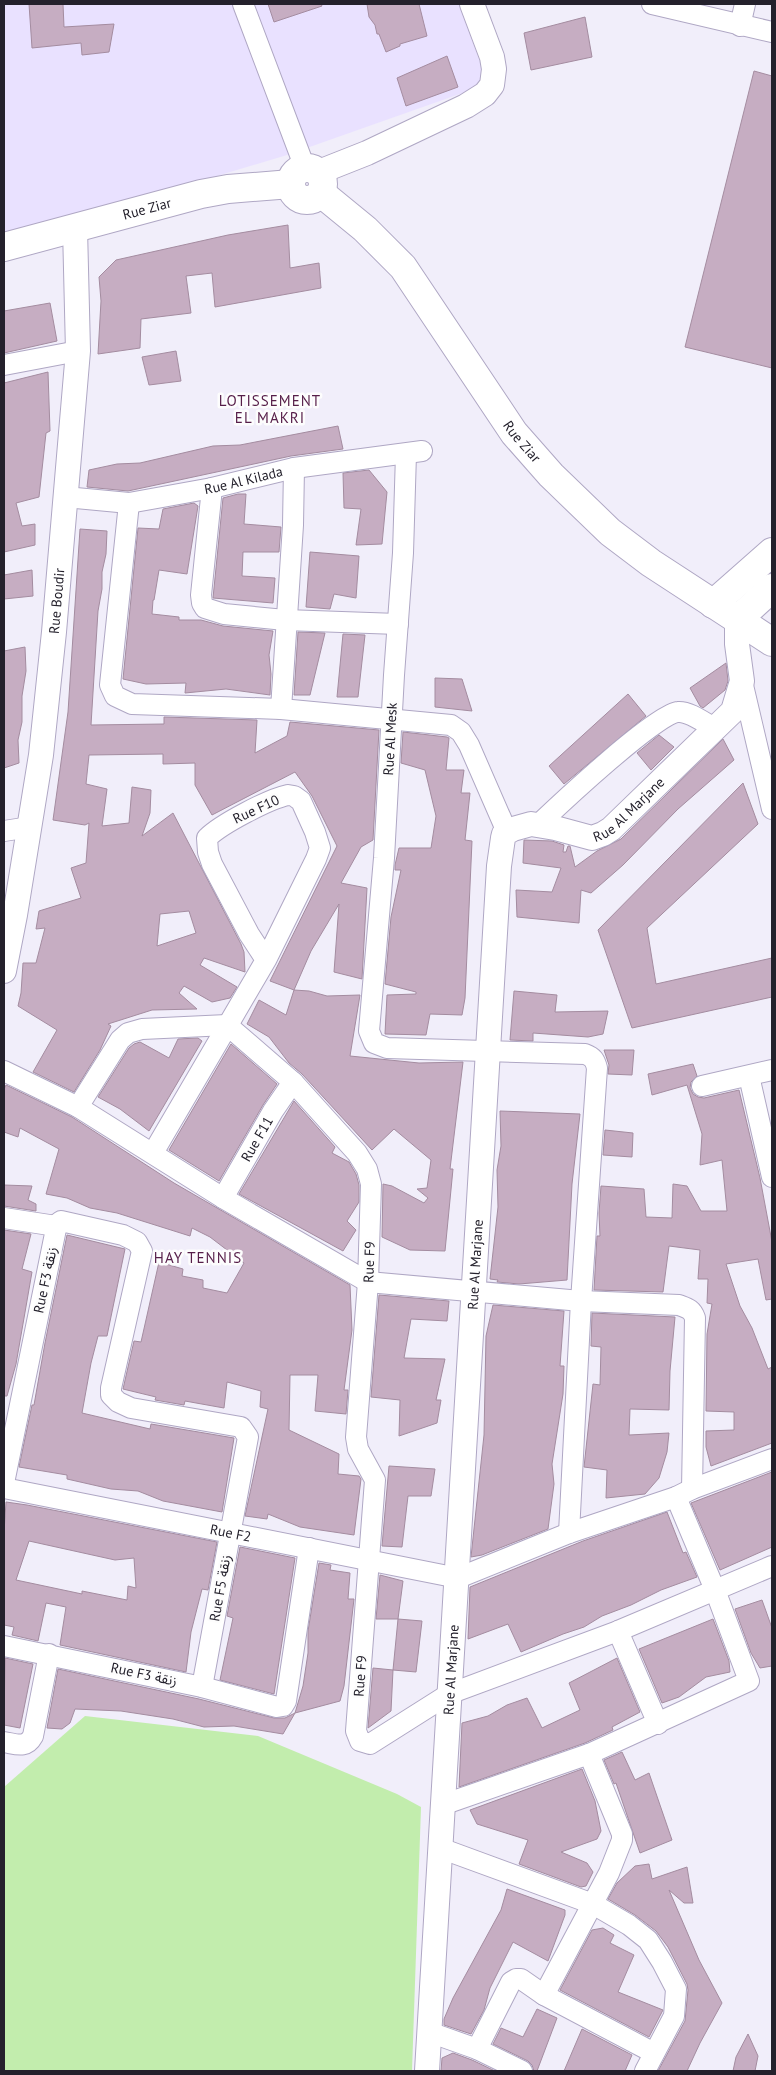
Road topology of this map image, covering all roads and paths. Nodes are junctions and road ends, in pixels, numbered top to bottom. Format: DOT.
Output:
graph roads {
  1 [pos="243,4"];
  2 [pos="472,4"];
  3 [pos="652,4"];
  4 [pos="744,4"];
  5 [pos="740,26"];
  6 [pos="772,32"];
  7 [pos="309,179"];
  8 [pos="75,228"];
  9 [pos="4,248"];
  10 [pos="78,351"];
  11 [pos="4,365"];
  12 [pos="414,453"];
  13 [pos="294,468"];
  14 [pos="212,488"];
  15 [pos="65,497"];
  16 [pos="129,504"];
  17 [pos="772,552"];
  18 [pos="772,588"];
  19 [pos="713,604"];
  20 [pos="285,620"];
  21 [pos="737,620"];
  22 [pos="398,624"];
  23 [pos="772,642"];
  24 [pos="742,681"];
  25 [pos="281,710"];
  26 [pos="392,719"];
  27 [pos="716,729"];
  28 [pos="772,809"];
  29 [pos="539,824"];
  30 [pos="30,827"];
  31 [pos="4,831"];
  32 [pos="507,832"];
  33 [pos="9,916"];
  34 [pos="266,960"];
  35 [pos="4,971"];
  36 [pos="228,1024"];
  37 [pos="489,1052"];
  38 [pos="4,1070"];
  39 [pos="772,1070"];
  40 [pos="749,1076"];
  41 [pos="293,1082"];
  42 [pos="702,1086"];
  43 [pos="78,1107"];
  44 [pos="153,1153"];
  45 [pos="772,1177"];
  46 [pos="222,1198"];
  47 [pos="4,1218"];
  48 [pos="56,1225"];
  49 [pos="368,1282"];
  50 [pos="474,1293"];
  51 [pos="581,1301"];
  52 [pos="772,1459"];
  53 [pos="4,1483"];
  54 [pos="4,1488"];
  55 [pos="684,1493"];
  56 [pos="230,1532"];
  57 [pos="569,1533"];
  58 [pos="309,1548"];
  59 [pos="368,1559"];
  60 [pos="772,1566"];
  61 [pos="458,1578"];
  62 [pos="715,1590"];
  63 [pos="618,1631"];
  64 [pos="4,1646"];
  65 [pos="49,1654"];
  66 [pos="202,1686"];
  67 [pos="448,1694"];
  68 [pos="658,1724"];
  69 [pos="4,1742"];
  70 [pos="589,1754"];
  71 [pos="442,1804"];
  72 [pos="440,1848"];
  73 [pos="593,1904"];
  74 [pos="544,1995"];
  75 [pos="429,2032"];
  76 [pos="477,2049"];
  77 [pos="654,2053"];
  78 [pos="427,2071"];
  79 [pos="522,2071"];
  80 [pos="645,2071"];
  1 -- 7 [label="street"];
  2 -- 7 [label="street"];
  3 -- 5 [label="street"];
  4 -- 5 [label="street"];
  5 -- 6 [label="street"];
  7 -- 8 [label="main road, Rue Ziar"];
  7 -- 19 [label="main road, Rue Ziar"];
  8 -- 9 [label="main road, Rue Ziar"];
  8 -- 10 [label="street, Rue Boudir"];
  10 -- 11 [label="street"];
  10 -- 15 [label="street, Rue Boudir"];
  12 -- 13 [label="street, Rue Al Kilada"];
  12 -- 22 [label="street, Rue Al Mesk"];
  13 -- 14 [label="street, Rue Al Kilada"];
  13 -- 20 [label="street"];
  14 -- 16 [label="street, Rue Al Kilada"];
  14 -- 20 [label="street"];
  15 -- 16 [label="street, Rue Al Kilada"];
  15 -- 30 [label="street, Rue Boudir"];
  16 -- 25 [label="street"];
  17 -- 19 [label="main road"];
  18 -- 21 [label="main road"];
  19 -- 21 [label="main road, Rue Ziar"];
  20 -- 22 [label="street"];
  20 -- 25 [label="street"];
  21 -- 23 [label="main road, Rue Ziar"];
  21 -- 24 [label="street, Rue Al Marjane"];
  22 -- 26 [label="street, Rue Al Mesk"];
  24 -- 27 [label="street, Rue Al Marjane"];
  24 -- 28 [label="street"];
  25 -- 26 [label="street"];
  26 -- 32 [label="street"];
  26 -- 37 [label="street, Rue Al Mesk"];
  27 -- 29 [label="street, Rue Al Marjane"];
  27 -- 29 [label="street"];
  29 -- 32 [label="street, Rue Al Marjane"];
  30 -- 31 [label="street"];
  30 -- 33 [label="street, Rue Boudir"];
  32 -- 37 [label="street, Rue Al Marjane"];
  33 -- 35 [label="street, Rue Boudir"];
  34 -- 34 [label="street, Rue F10"];
  34 -- 36 [label="street, Rue F10"];
  36 -- 41 [label="street, Rue F9"];
  36 -- 43 [label="street"];
  36 -- 44 [label="street, Rue F10"];
  37 -- 50 [label="street, Rue Al Marjane"];
  37 -- 51 [label="street"];
  38 -- 43 [label="street"];
  39 -- 40 [label="street"];
  40 -- 42 [label="street"];
  40 -- 45 [label="street"];
  41 -- 46 [label="street, Rue F11"];
  41 -- 49 [label="street, Rue F9"];
  43 -- 44 [label="street"];
  44 -- 46 [label="street"];
  46 -- 49 [label="street"];
  47 -- 48 [label="street"];
  48 -- 53 [label="street, Rue F3 زنقة"];
  48 -- 56 [label="street, Rue F5 زنقة"];
  49 -- 50 [label="street"];
  49 -- 59 [label="street, Rue F9"];
  50 -- 51 [label="street"];
  50 -- 61 [label="street, Rue Al Marjane"];
  51 -- 55 [label="street"];
  51 -- 57 [label="street"];
  52 -- 55 [label="street"];
  54 -- 56 [label="street, Rue F2"];
  55 -- 57 [label="street"];
  55 -- 62 [label="street"];
  56 -- 58 [label="street, Rue F2"];
  56 -- 66 [label="street, Rue F5 زنقة"];
  57 -- 61 [label="street"];
  58 -- 59 [label="street, Rue F2"];
  58 -- 66 [label="street, Rue F3 زنقة"];
  59 -- 61 [label="street, Rue F2"];
  59 -- 67 [label="street, Rue F9"];
  60 -- 62 [label="street"];
  61 -- 67 [label="street, Rue Al Marjane"];
  62 -- 63 [label="street"];
  62 -- 68 [label="street"];
  63 -- 67 [label="street"];
  63 -- 68 [label="street"];
  64 -- 65 [label="street, Rue F3 زنقة"];
  65 -- 66 [label="street, Rue F3 زنقة"];
  65 -- 69 [label="street"];
  67 -- 71 [label="street, Rue Al Marjane"];
  68 -- 70 [label="street"];
  70 -- 71 [label="street"];
  70 -- 73 [label="street"];
  71 -- 72 [label="street, Rue Al Marjane"];
  72 -- 73 [label="street"];
  72 -- 75 [label="street, Rue Al Marjane"];
  73 -- 74 [label="street"];
  73 -- 77 [label="street"];
  74 -- 76 [label="street"];
  74 -- 77 [label="street"];
  75 -- 76 [label="street"];
  75 -- 78 [label="street, Rue Al Marjane"];
  76 -- 79 [label="street"];
  77 -- 80 [label="street"];
}
